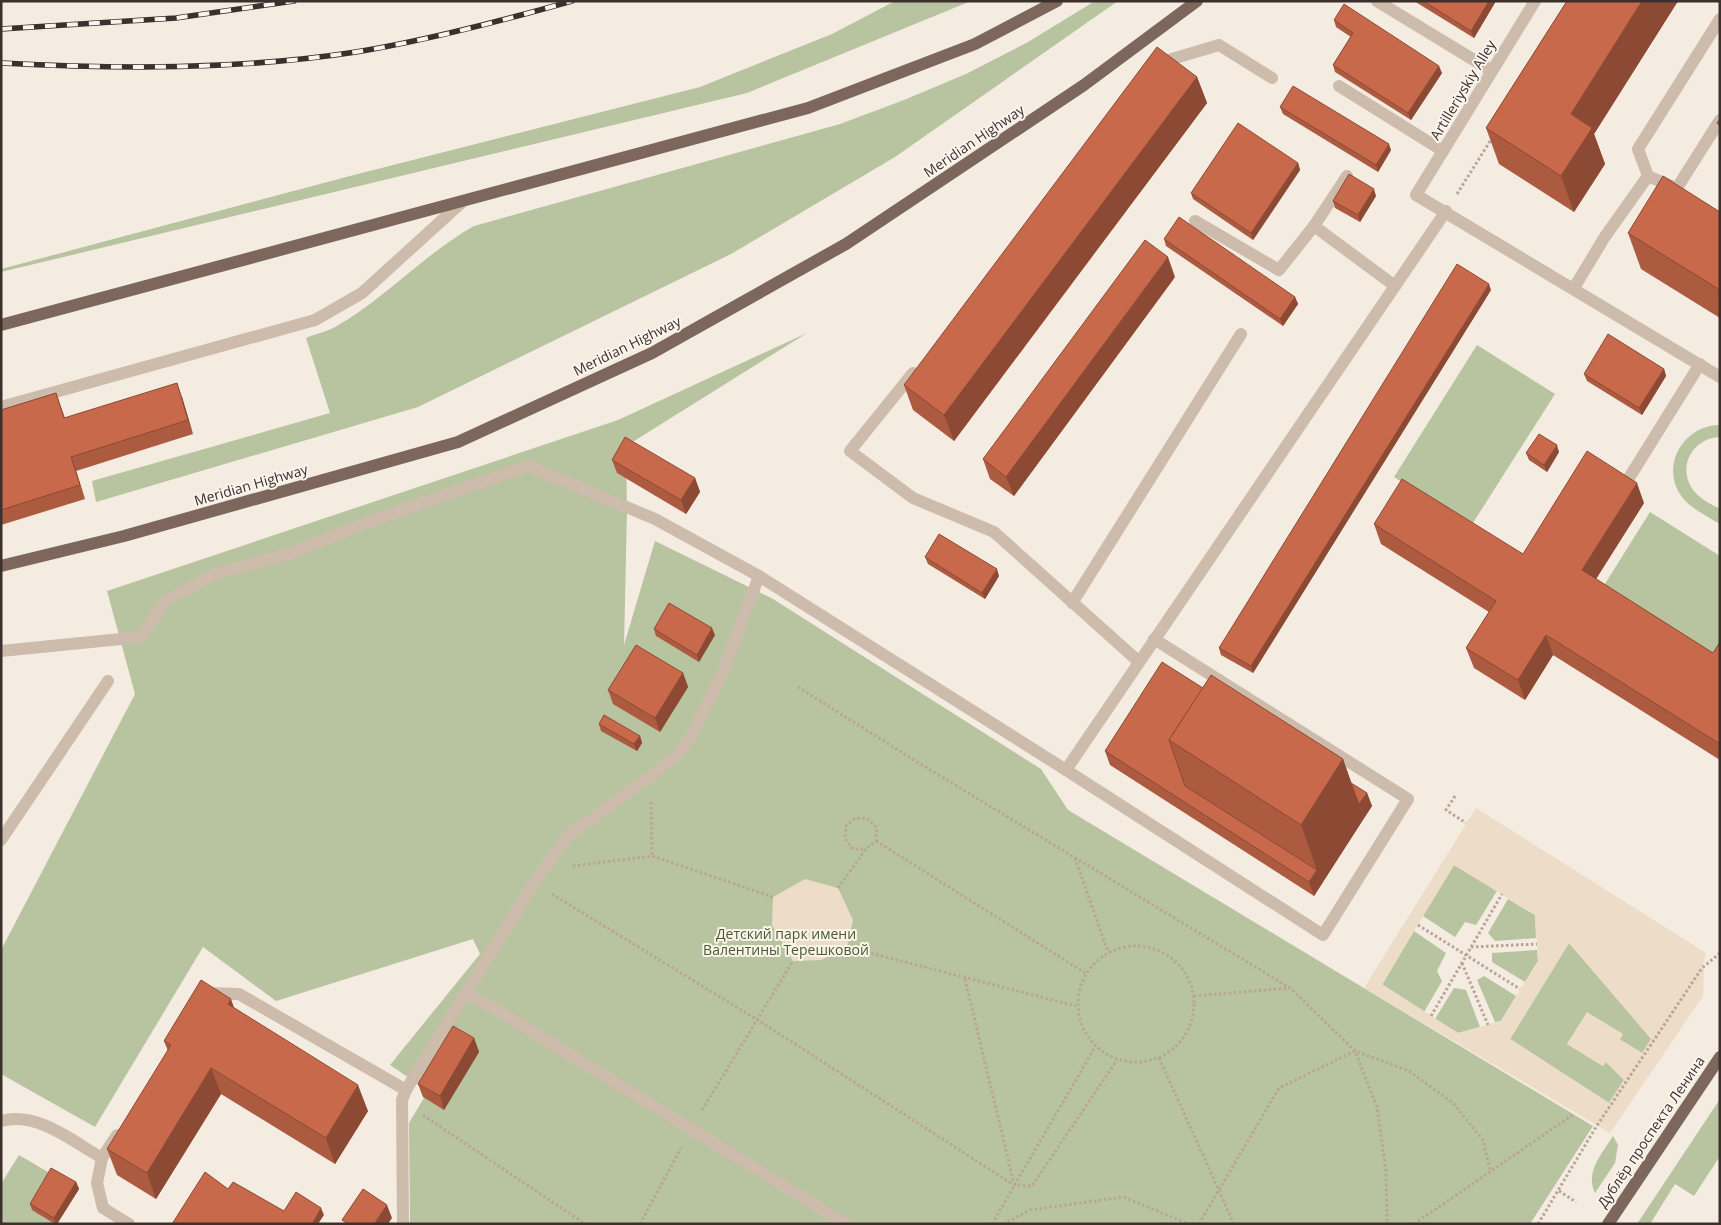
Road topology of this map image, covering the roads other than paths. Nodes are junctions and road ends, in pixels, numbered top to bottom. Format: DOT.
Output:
graph roads {
  1 [pos="1057,1"];
  2 [pos="1197,1"];
  3 [pos="1377,1"];
  4 [pos="1535,1"];
  5 [pos="1720,20"];
  6 [pos="1492,71"];
  7 [pos="1149,77"];
  8 [pos="1272,78"];
  9 [pos="1339,86"];
  10 [pos="1720,120"];
  11 [pos="1443,151"];
  12 [pos="1347,176"];
  13 [pos="1648,176"];
  14 [pos="461,203"];
  15 [pos="1446,211"];
  16 [pos="1195,221"];
  17 [pos="1314,226"];
  18 [pos="1395,286"];
  19 [pos="1574,288"];
  20 [pos="1,325"];
  21 [pos="1241,334"];
  22 [pos="1700,364"];
  23 [pos="918,367"];
  24 [pos="1720,377"];
  25 [pos="1,407"];
  26 [pos="1629,478"];
  27 [pos="1,566"];
  28 [pos="759,576"];
  29 [pos="1072,604"];
  30 [pos="1154,639"];
  31 [pos="1,651"];
  32 [pos="1138,661"];
  33 [pos="108,681"];
  34 [pos="1066,770"];
  35 [pos="1,840"];
  36 [pos="465,993"];
  37 [pos="195,1007"];
  38 [pos="1720,1057"];
  39 [pos="404,1095"];
  40 [pos="1,1121"];
  41 [pos="122,1126"];
  42 [pos="102,1158"];
  43 [pos="129,1224"];
  44 [pos="403,1224"];
  45 [pos="846,1224"];
  46 [pos="1608,1224"];
  1 -- 14 [label="main road"];
  2 -- 27 [label="main road, Meridian Highway"];
  3 -- 6 [label="street"];
  4 -- 6 [label="street, Artilleriyskiy Alley"];
  5 -- 13 [label="street"];
  6 -- 11 [label="street, Artilleriyskiy Alley"];
  7 -- 8 [label="street"];
  9 -- 11 [label="street"];
  10 -- 13 [label="street"];
  11 -- 15 [label="street, Artilleriyskiy Alley"];
  12 -- 17 [label="street"];
  13 -- 19 [label="street"];
  14 -- 20 [label="main road"];
  14 -- 25 [label="street"];
  15 -- 18 [label="street"];
  15 -- 19 [label="street"];
  16 -- 17 [label="street"];
  17 -- 18 [label="street"];
  18 -- 30 [label="street"];
  19 -- 22 [label="street"];
  21 -- 29 [label="street"];
  22 -- 24 [label="street"];
  22 -- 26 [label="street"];
  23 -- 29 [label="street"];
  28 -- 31 [label="street"];
  28 -- 34 [label="street"];
  28 -- 36 [label="street"];
  29 -- 32 [label="street"];
  30 -- 32 [label="street"];
  30 -- 34 [label="street"];
  32 -- 34 [label="street"];
  33 -- 35 [label="street"];
  36 -- 39 [label="street"];
  36 -- 45 [label="street"];
  37 -- 39 [label="street"];
  38 -- 46 [label="main road, Дублёр проспекта Ленина"];
  39 -- 44 [label="street"];
  40 -- 42 [label="street"];
  41 -- 42 [label="street"];
  42 -- 43 [label="street"];
}
